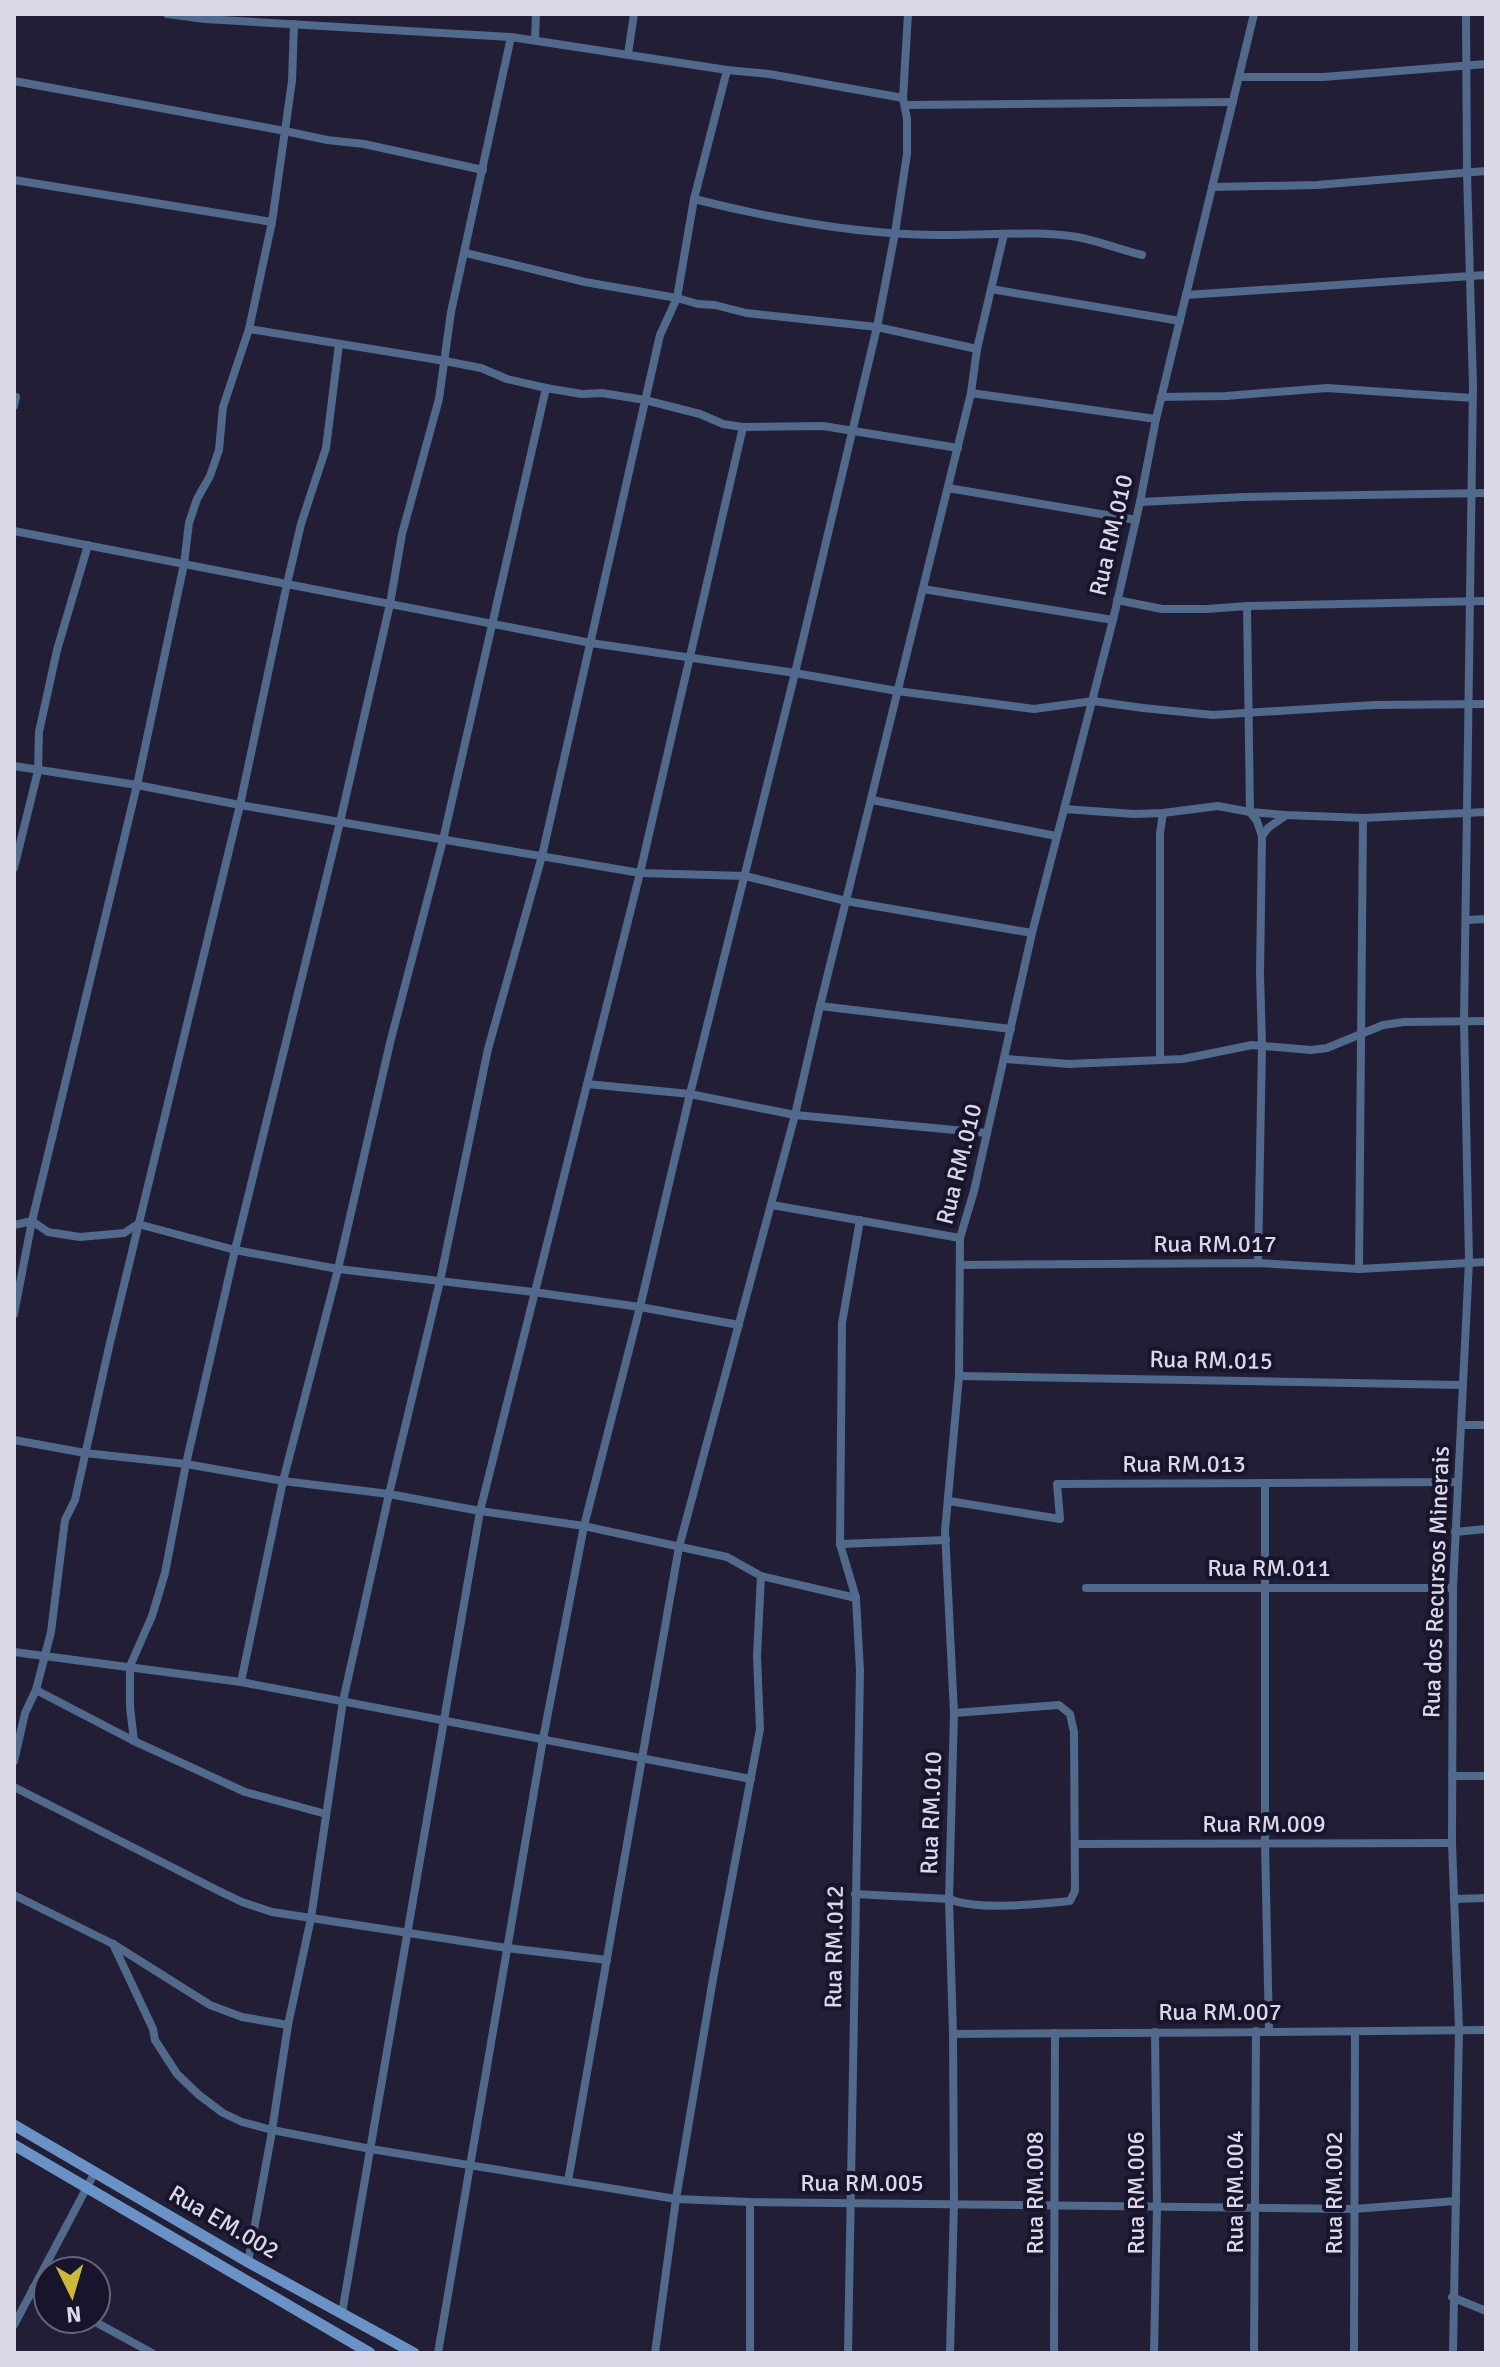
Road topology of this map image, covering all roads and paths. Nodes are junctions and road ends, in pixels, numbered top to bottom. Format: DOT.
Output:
graph roads {
  1 [pos="167,14"];
  2 [pos="339,14"];
  3 [pos="536,14"];
  4 [pos="634,14"];
  5 [pos="908,14"];
  6 [pos="1254,14"];
  7 [pos="1466,14"];
  8 [pos="294,24"];
  9 [pos="339,25"];
  10 [pos="511,37"];
  11 [pos="535,40"];
  12 [pos="628,54"];
  13 [pos="1486,64"];
  14 [pos="1465,66"];
  15 [pos="727,70"];
  16 [pos="1239,77"];
  17 [pos="14,81"];
  18 [pos="904,101"];
  19 [pos="1233,102"];
  20 [pos="285,131"];
  21 [pos="483,170"];
  22 [pos="1486,171"];
  23 [pos="1467,172"];
  24 [pos="14,180"];
  25 [pos="1212,187"];
  26 [pos="694,199"];
  27 [pos="272,222"];
  28 [pos="895,233"];
  29 [pos="1004,234"];
  30 [pos="466,253"];
  31 [pos="1142,255"];
  32 [pos="1486,275"];
  33 [pos="1471,276"];
  34 [pos="991,289"];
  35 [pos="1186,295"];
  36 [pos="677,298"];
  37 [pos="1180,321"];
  38 [pos="877,327"];
  39 [pos="249,329"];
  40 [pos="339,344"];
  41 [pos="977,349"];
  42 [pos="445,361"];
  43 [pos="1486,385"];
  44 [pos="1473,386"];
  45 [pos="546,388"];
  46 [pos="971,393"];
  47 [pos="1161,397"];
  48 [pos="1472,398"];
  49 [pos="645,400"];
  50 [pos="1156,419"];
  51 [pos="743,427"];
  52 [pos="852,430"];
  53 [pos="958,448"];
  54 [pos="948,488"];
  55 [pos="1486,493"];
  56 [pos="1472,494"];
  57 [pos="1140,502"];
  58 [pos="1136,520"];
  59 [pos="14,531"];
  60 [pos="88,545"];
  61 [pos="184,564"];
  62 [pos="287,584"];
  63 [pos="923,589"];
  64 [pos="1117,600"];
  65 [pos="1486,601"];
  66 [pos="1472,602"];
  67 [pos="390,604"];
  68 [pos="1247,606"];
  69 [pos="1113,620"];
  70 [pos="490,625"];
  71 [pos="591,643"];
  72 [pos="689,659"];
  73 [pos="795,673"];
  74 [pos="897,691"];
  75 [pos="1093,701"];
  76 [pos="1470,704"];
  77 [pos="1486,704"];
  78 [pos="1248,712"];
  79 [pos="14,766"];
  80 [pos="38,771"];
  81 [pos="137,785"];
  82 [pos="872,800"];
  83 [pos="240,805"];
  84 [pos="1064,809"];
  85 [pos="1250,812"];
  86 [pos="1486,812"];
  87 [pos="1163,813"];
  88 [pos="1469,813"];
  89 [pos="1286,815"];
  90 [pos="1363,818"];
  91 [pos="340,822"];
  92 [pos="1056,836"];
  93 [pos="1262,836"];
  94 [pos="443,840"];
  95 [pos="542,856"];
  96 [pos="14,868"];
  97 [pos="640,873"];
  98 [pos="745,876"];
  99 [pos="846,901"];
  100 [pos="1486,919"];
  101 [pos="1466,920"];
  102 [pos="1032,933"];
  103 [pos="820,1006"];
  104 [pos="1464,1021"];
  105 [pos="1486,1021"];
  106 [pos="1011,1029"];
  107 [pos="1361,1034"];
  108 [pos="1262,1045"];
  109 [pos="1006,1059"];
  110 [pos="1160,1059"];
  111 [pos="587,1084"];
  112 [pos="690,1094"];
  113 [pos="795,1115"];
  114 [pos="987,1133"];
  115 [pos="772,1205"];
  116 [pos="860,1220"];
  117 [pos="32,1221"];
  118 [pos="138,1224"];
  119 [pos="14,1225"];
  120 [pos="960,1238"];
  121 [pos="235,1250"];
  122 [pos="1469,1261"];
  123 [pos="1486,1262"];
  124 [pos="1258,1263"];
  125 [pos="960,1265"];
  126 [pos="338,1269"];
  127 [pos="1359,1269"];
  128 [pos="440,1281"];
  129 [pos="533,1292"];
  130 [pos="640,1307"];
  131 [pos="14,1314"];
  132 [pos="739,1325"];
  133 [pos="959,1376"];
  134 [pos="1461,1385"];
  135 [pos="1461,1425"];
  136 [pos="1486,1425"];
  137 [pos="14,1440"];
  138 [pos="85,1453"];
  139 [pos="186,1464"];
  140 [pos="283,1481"];
  141 [pos="1458,1482"];
  142 [pos="1265,1483"];
  143 [pos="389,1494"];
  144 [pos="949,1501"];
  145 [pos="480,1511"];
  146 [pos="584,1526"];
  147 [pos="1486,1529"];
  148 [pos="1455,1532"];
  149 [pos="946,1540"];
  150 [pos="840,1544"];
  151 [pos="679,1547"];
  152 [pos="761,1576"];
  153 [pos="1266,1587"];
  154 [pos="1086,1588"];
  155 [pos="1453,1588"];
  156 [pos="856,1598"];
  157 [pos="14,1652"];
  158 [pos="45,1655"];
  159 [pos="130,1666"];
  160 [pos="241,1682"];
  161 [pos="36,1690"];
  162 [pos="343,1701"];
  163 [pos="954,1713"];
  164 [pos="442,1722"];
  165 [pos="543,1739"];
  166 [pos="134,1741"];
  167 [pos="640,1758"];
  168 [pos="14,1761"];
  169 [pos="1452,1776"];
  170 [pos="1486,1776"];
  171 [pos="751,1779"];
  172 [pos="14,1787"];
  173 [pos="326,1814"];
  174 [pos="1452,1843"];
  175 [pos="1075,1844"];
  176 [pos="1265,1844"];
  177 [pos="855,1894"];
  178 [pos="14,1895"];
  179 [pos="1486,1898"];
  180 [pos="949,1899"];
  181 [pos="1454,1899"];
  182 [pos="311,1918"];
  183 [pos="408,1933"];
  184 [pos="113,1944"];
  185 [pos="507,1948"];
  186 [pos="607,1960"];
  187 [pos="288,2025"];
  188 [pos="1459,2030"];
  189 [pos="1486,2030"];
  190 [pos="1256,2031"];
  191 [pos="1155,2032"];
  192 [pos="1269,2032"];
  193 [pos="1055,2033"];
  194 [pos="1355,2033"];
  195 [pos="953,2034"];
  196 [pos="14,2125"];
  197 [pos="272,2130"];
  198 [pos="14,2145"];
  199 [pos="371,2149"];
  200 [pos="470,2165"];
  201 [pos="95,2172"];
  202 [pos="568,2181"];
  203 [pos="87,2188"];
  204 [pos="676,2199"];
  205 [pos="1456,2201"];
  206 [pos="750,2202"];
  207 [pos="851,2203"];
  208 [pos="954,2203"];
  209 [pos="1056,2204"];
  210 [pos="1157,2207"];
  211 [pos="1256,2208"];
  212 [pos="1354,2209"];
  213 [pos="51,2255"];
  214 [pos="248,2262"];
  215 [pos="32,2290"];
  216 [pos="1452,2297"];
  217 [pos="1486,2311"];
  218 [pos="342,2313"];
  219 [pos="14,2325"];
  220 [pos="112,2331"];
  221 [pos="152,2353"];
  222 [pos="370,2353"];
  223 [pos="414,2353"];
  224 [pos="438,2353"];
  225 [pos="655,2353"];
  226 [pos="750,2353"];
  227 [pos="848,2353"];
  228 [pos="950,2353"];
  229 [pos="1054,2353"];
  230 [pos="1154,2353"];
  231 [pos="1254,2353"];
  232 [pos="1354,2353"];
  233 [pos="1453,2353"];
  1 -- 8 [label="street"];
  2 -- 9 [label="street"];
  3 -- 11 [label="street"];
  4 -- 12 [label="street"];
  5 -- 18 [label="street"];
  6 -- 16 [label="street, Rua RM.010"];
  7 -- 14 [label="street, Rua dos Recursos Minerais"];
  8 -- 9 [label="street"];
  8 -- 20 [label="street"];
  9 -- 10 [label="street"];
  10 -- 11 [label="street"];
  10 -- 21 [label="street"];
  11 -- 12 [label="street"];
  12 -- 15 [label="street"];
  13 -- 14 [label="street"];
  14 -- 16 [label="street"];
  14 -- 23 [label="street, Rua dos Recursos Minerais"];
  15 -- 18 [label="street"];
  15 -- 26 [label="street"];
  16 -- 19 [label="street, Rua RM.010"];
  17 -- 20 [label="street"];
  18 -- 19 [label="street"];
  18 -- 28 [label="street"];
  19 -- 25 [label="street, Rua RM.010"];
  20 -- 21 [label="street"];
  20 -- 27 [label="street"];
  21 -- 30 [label="street"];
  22 -- 23 [label="street"];
  23 -- 25 [label="street"];
  23 -- 33 [label="street, Rua dos Recursos Minerais"];
  24 -- 27 [label="street"];
  25 -- 35 [label="street, Rua RM.010"];
  26 -- 28 [label="street"];
  26 -- 36 [label="street"];
  27 -- 39 [label="street"];
  28 -- 29 [label="street"];
  28 -- 38 [label="street"];
  29 -- 31 [label="street"];
  29 -- 34 [label="street"];
  30 -- 36 [label="street"];
  30 -- 42 [label="street"];
  32 -- 33 [label="street"];
  33 -- 35 [label="street"];
  33 -- 44 [label="street, Rua dos Recursos Minerais"];
  34 -- 37 [label="street"];
  34 -- 41 [label="street"];
  35 -- 37 [label="street, Rua RM.010"];
  36 -- 38 [label="street"];
  36 -- 49 [label="street"];
  37 -- 47 [label="street, Rua RM.010"];
  38 -- 41 [label="street"];
  38 -- 52 [label="street"];
  39 -- 40 [label="street"];
  39 -- 61 [label="street"];
  40 -- 42 [label="street"];
  40 -- 62 [label="street"];
  41 -- 46 [label="street"];
  42 -- 45 [label="street"];
  42 -- 67 [label="street"];
  43 -- 44 [label="street"];
  44 -- 48 [label="street, Rua dos Recursos Minerais"];
  45 -- 49 [label="street"];
  45 -- 70 [label="street"];
  46 -- 50 [label="street"];
  46 -- 53 [label="street"];
  47 -- 48 [label="street"];
  47 -- 50 [label="street, Rua RM.010"];
  48 -- 56 [label="street, Rua dos Recursos Minerais"];
  49 -- 51 [label="street"];
  49 -- 71 [label="street"];
  50 -- 57 [label="street, Rua RM.010"];
  51 -- 52 [label="street"];
  51 -- 72 [label="street"];
  52 -- 53 [label="street"];
  52 -- 73 [label="street"];
  53 -- 54 [label="street"];
  54 -- 58 [label="street"];
  54 -- 63 [label="street"];
  55 -- 56 [label="street"];
  56 -- 57 [label="street"];
  56 -- 66 [label="street, Rua dos Recursos Minerais"];
  57 -- 58 [label="street, Rua RM.010"];
  58 -- 64 [label="street, Rua RM.010"];
  59 -- 60 [label="street"];
  60 -- 61 [label="street"];
  60 -- 80 [label="street"];
  61 -- 62 [label="street"];
  61 -- 81 [label="street"];
  62 -- 67 [label="street"];
  62 -- 83 [label="street"];
  63 -- 69 [label="street"];
  63 -- 74 [label="street"];
  64 -- 68 [label="street"];
  64 -- 69 [label="street, Rua RM.010"];
  65 -- 66 [label="street"];
  66 -- 68 [label="street"];
  66 -- 76 [label="street, Rua dos Recursos Minerais"];
  67 -- 70 [label="street"];
  67 -- 91 [label="street"];
  68 -- 78 [label="street"];
  69 -- 75 [label="street, Rua RM.010"];
  70 -- 71 [label="street"];
  70 -- 94 [label="street"];
  71 -- 72 [label="street"];
  71 -- 95 [label="street"];
  72 -- 73 [label="street"];
  72 -- 97 [label="street"];
  73 -- 74 [label="street"];
  73 -- 98 [label="street"];
  74 -- 75 [label="street"];
  74 -- 82 [label="street"];
  75 -- 78 [label="street"];
  75 -- 84 [label="street, Rua RM.010"];
  76 -- 77 [label="street"];
  76 -- 78 [label="street"];
  76 -- 88 [label="street, Rua dos Recursos Minerais"];
  78 -- 85 [label="street"];
  79 -- 80 [label="street"];
  80 -- 81 [label="street"];
  80 -- 96 [label="street"];
  81 -- 83 [label="street"];
  81 -- 117 [label="street"];
  82 -- 92 [label="street"];
  82 -- 99 [label="street"];
  83 -- 91 [label="street"];
  83 -- 118 [label="street"];
  84 -- 87 [label="street"];
  84 -- 92 [label="street, Rua RM.010"];
  85 -- 87 [label="street"];
  85 -- 89 [label="street"];
  85 -- 93 [label="street"];
  86 -- 88 [label="street"];
  87 -- 110 [label="street"];
  88 -- 90 [label="street"];
  88 -- 101 [label="street, Rua dos Recursos Minerais"];
  89 -- 90 [label="street"];
  89 -- 93 [label="street"];
  90 -- 107 [label="street"];
  91 -- 94 [label="street"];
  91 -- 121 [label="street"];
  92 -- 102 [label="street, Rua RM.010"];
  93 -- 108 [label="street"];
  94 -- 95 [label="street"];
  94 -- 126 [label="street"];
  95 -- 97 [label="street"];
  95 -- 128 [label="street"];
  97 -- 98 [label="street"];
  97 -- 111 [label="street"];
  98 -- 99 [label="street"];
  98 -- 112 [label="street"];
  99 -- 102 [label="street"];
  99 -- 103 [label="street"];
  100 -- 101 [label="street"];
  101 -- 104 [label="street, Rua dos Recursos Minerais"];
  102 -- 106 [label="street, Rua RM.010"];
  103 -- 106 [label="street"];
  103 -- 113 [label="street"];
  104 -- 105 [label="street"];
  104 -- 107 [label="street"];
  104 -- 122 [label="street, Rua dos Recursos Minerais"];
  106 -- 109 [label="street, Rua RM.010"];
  107 -- 108 [label="street"];
  107 -- 127 [label="street"];
  108 -- 110 [label="street"];
  108 -- 124 [label="street"];
  109 -- 110 [label="street"];
  109 -- 114 [label="street, Rua RM.010"];
  111 -- 112 [label="street"];
  111 -- 129 [label="street"];
  112 -- 113 [label="street"];
  112 -- 130 [label="street"];
  113 -- 114 [label="street"];
  113 -- 115 [label="street"];
  114 -- 120 [label="street, Rua RM.010"];
  115 -- 116 [label="street"];
  115 -- 132 [label="street"];
  116 -- 120 [label="street"];
  116 -- 150 [label="street, Rua RM.012"];
  117 -- 118 [label="street"];
  117 -- 119 [label="street"];
  117 -- 131 [label="street"];
  118 -- 121 [label="street"];
  118 -- 138 [label="street"];
  120 -- 125 [label="street, Rua RM.010"];
  121 -- 126 [label="street"];
  121 -- 139 [label="street"];
  122 -- 123 [label="street, Rua RM.017"];
  122 -- 127 [label="street, Rua RM.017"];
  122 -- 134 [label="street, Rua dos Recursos Minerais"];
  124 -- 125 [label="street, Rua RM.017"];
  124 -- 127 [label="street, Rua RM.017"];
  125 -- 133 [label="street, Rua RM.010"];
  126 -- 128 [label="street"];
  126 -- 140 [label="street"];
  128 -- 129 [label="street"];
  128 -- 143 [label="street"];
  129 -- 130 [label="street"];
  129 -- 145 [label="street"];
  130 -- 132 [label="street"];
  130 -- 146 [label="street"];
  132 -- 151 [label="street"];
  133 -- 134 [label="street, Rua RM.015"];
  133 -- 144 [label="street, Rua RM.010"];
  134 -- 135 [label="street, Rua dos Recursos Minerais"];
  135 -- 136 [label="street"];
  135 -- 141 [label="street, Rua dos Recursos Minerais"];
  137 -- 138 [label="street"];
  138 -- 139 [label="street"];
  138 -- 158 [label="street"];
  139 -- 140 [label="street"];
  139 -- 159 [label="street"];
  140 -- 143 [label="street"];
  140 -- 160 [label="street"];
  141 -- 142 [label="street, Rua RM.013"];
  141 -- 148 [label="street, Rua dos Recursos Minerais"];
  142 -- 144 [label="street, Rua RM.013"];
  142 -- 153 [label="street"];
  143 -- 145 [label="street"];
  143 -- 162 [label="street"];
  144 -- 149 [label="street, Rua RM.010"];
  145 -- 146 [label="street"];
  145 -- 164 [label="street"];
  146 -- 151 [label="street"];
  146 -- 165 [label="street"];
  147 -- 148 [label="street"];
  148 -- 155 [label="street, Rua dos Recursos Minerais"];
  149 -- 150 [label="street"];
  149 -- 163 [label="street, Rua RM.010"];
  150 -- 156 [label="street, Rua RM.012"];
  151 -- 152 [label="street"];
  151 -- 167 [label="street"];
  152 -- 156 [label="street"];
  152 -- 171 [label="street"];
  153 -- 154 [label="street, Rua RM.011"];
  153 -- 155 [label="street, Rua RM.011"];
  153 -- 176 [label="street"];
  155 -- 169 [label="street, Rua dos Recursos Minerais"];
  156 -- 177 [label="street, Rua RM.012"];
  157 -- 158 [label="street"];
  158 -- 159 [label="street"];
  158 -- 161 [label="street"];
  159 -- 160 [label="street"];
  159 -- 166 [label="street"];
  160 -- 162 [label="street"];
  161 -- 166 [label="street"];
  161 -- 168 [label="street"];
  162 -- 164 [label="street"];
  162 -- 173 [label="street"];
  163 -- 175 [label="street"];
  163 -- 180 [label="street, Rua RM.010"];
  164 -- 165 [label="street"];
  164 -- 183 [label="street"];
  165 -- 167 [label="street"];
  165 -- 185 [label="street"];
  166 -- 173 [label="street"];
  167 -- 171 [label="street"];
  167 -- 186 [label="street"];
  169 -- 170 [label="street"];
  169 -- 174 [label="street, Rua dos Recursos Minerais"];
  171 -- 204 [label="street"];
  172 -- 182 [label="street"];
  173 -- 182 [label="street"];
  174 -- 176 [label="street, Rua RM.009"];
  174 -- 181 [label="street, Rua dos Recursos Minerais"];
  175 -- 176 [label="street, Rua RM.009"];
  175 -- 180 [label="street"];
  176 -- 192 [label="street"];
  177 -- 180 [label="street"];
  177 -- 207 [label="street, Rua RM.012"];
  178 -- 184 [label="street"];
  179 -- 181 [label="street"];
  180 -- 195 [label="street, Rua RM.010"];
  181 -- 188 [label="street, Rua dos Recursos Minerais"];
  182 -- 183 [label="street"];
  182 -- 187 [label="street"];
  183 -- 185 [label="street"];
  183 -- 199 [label="street"];
  184 -- 187 [label="street"];
  184 -- 197 [label="street, Rua RM.005"];
  185 -- 186 [label="street"];
  185 -- 200 [label="street"];
  186 -- 202 [label="street"];
  187 -- 197 [label="street"];
  188 -- 189 [label="street, Rua RM.007"];
  188 -- 194 [label="street, Rua RM.007"];
  188 -- 205 [label="street, Rua dos Recursos Minerais"];
  190 -- 191 [label="street, Rua RM.007"];
  190 -- 192 [label="street, Rua RM.007"];
  190 -- 211 [label="street, Rua RM.004"];
  191 -- 193 [label="street, Rua RM.007"];
  191 -- 210 [label="street, Rua RM.006"];
  192 -- 194 [label="street, Rua RM.007"];
  193 -- 195 [label="street, Rua RM.007"];
  193 -- 209 [label="street, Rua RM.008"];
  194 -- 212 [label="street, Rua RM.002"];
  195 -- 208 [label="street, Rua RM.010"];
  196 -- 201 [label="street, Rua EM.002"];
  197 -- 199 [label="street, Rua RM.005"];
  197 -- 214 [label="street"];
  198 -- 203 [label="street, Rua EM.002"];
  199 -- 200 [label="street, Rua RM.005"];
  199 -- 218 [label="street"];
  200 -- 202 [label="street, Rua RM.005"];
  200 -- 224 [label="street"];
  201 -- 203 [label="street"];
  201 -- 214 [label="street, Rua EM.002"];
  202 -- 204 [label="street, Rua RM.005"];
  203 -- 213 [label="street"];
  203 -- 222 [label="street, Rua EM.002"];
  204 -- 206 [label="street, Rua RM.005"];
  204 -- 225 [label="street"];
  205 -- 212 [label="street, Rua RM.005"];
  205 -- 216 [label="street, Rua dos Recursos Minerais"];
  206 -- 207 [label="street, Rua RM.005"];
  206 -- 226 [label="street"];
  207 -- 208 [label="street, Rua RM.005"];
  207 -- 227 [label="street, Rua RM.012"];
  208 -- 209 [label="street, Rua RM.005"];
  208 -- 228 [label="street, Rua RM.010"];
  209 -- 210 [label="street, Rua RM.005"];
  209 -- 229 [label="street, Rua RM.008"];
  210 -- 211 [label="street, Rua RM.005"];
  210 -- 230 [label="street, Rua RM.006"];
  211 -- 212 [label="street, Rua RM.005"];
  211 -- 231 [label="street, Rua RM.004"];
  212 -- 232 [label="street, Rua RM.002"];
  214 -- 218 [label="street, Rua EM.002"];
  215 -- 219 [label="street"];
  216 -- 217 [label="street"];
  216 -- 233 [label="street, Rua dos Recursos Minerais"];
  218 -- 223 [label="street, Rua EM.002"];
  220 -- 221 [label="street"];
}
